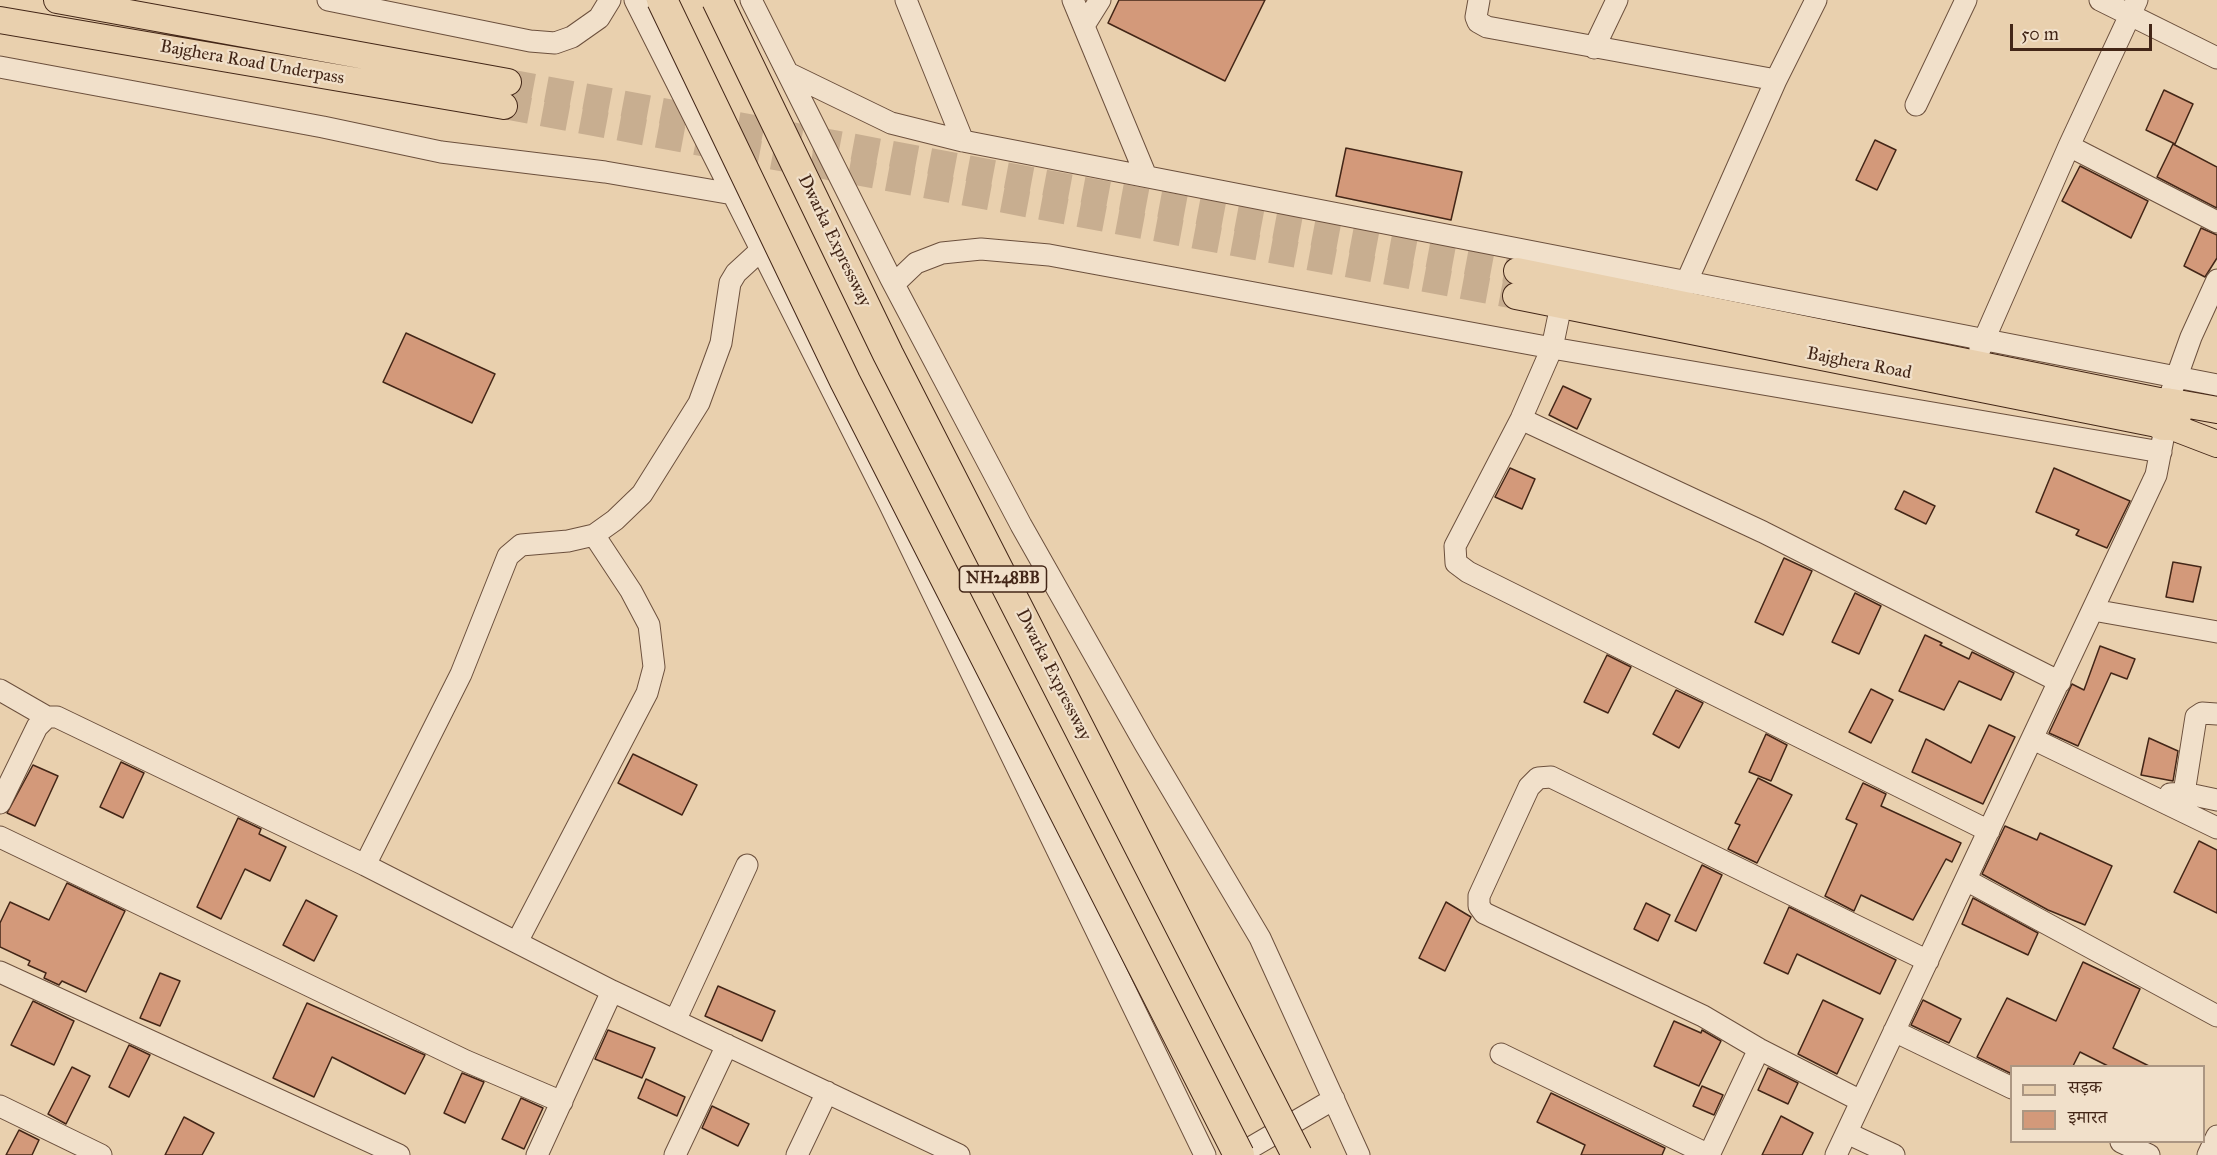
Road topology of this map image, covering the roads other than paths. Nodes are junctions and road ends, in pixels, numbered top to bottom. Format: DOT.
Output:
graph roads {
  1 [pos="57,0"];
  2 [pos="328,0"];
  3 [pos="610,0"];
  4 [pos="634,0"];
  5 [pos="662,0"];
  6 [pos="717,0"];
  7 [pos="751,0"];
  8 [pos="906,0"];
  9 [pos="1073,0"];
  10 [pos="1100,0"];
  11 [pos="1479,0"];
  12 [pos="1617,0"];
  13 [pos="1816,0"];
  14 [pos="1966,0"];
  15 [pos="2100,0"];
  16 [pos="2134,7"];
  17 [pos="0,20"];
  18 [pos="1085,24"];
  19 [pos="1594,48"];
  20 [pos="2217,58"];
  21 [pos="0,67"];
  22 [pos="788,73"];
  23 [pos="1776,80"];
  24 [pos="1916,105"];
  25 [pos="963,141"];
  26 [pos="2069,146"];
  27 [pos="1146,176"];
  28 [pos="733,194"];
  29 [pos="2217,222"];
  30 [pos="761,250"];
  31 [pos="2217,280"];
  32 [pos="894,284"];
  33 [pos="1517,284"];
  34 [pos="1563,292"];
  35 [pos="1682,292"];
  36 [pos="1985,338"];
  37 [pos="1552,348"];
  38 [pos="1973,363"];
  39 [pos="2217,385"];
  40 [pos="2167,408"];
  41 [pos="2217,410"];
  42 [pos="1521,419"];
  43 [pos="2217,444"];
  44 [pos="2161,452"];
  45 [pos="594,535"];
  46 [pos="2093,610"];
  47 [pos="2217,632"];
  48 [pos="2060,682"];
  49 [pos="0,690"];
  50 [pos="2217,714"];
  51 [pos="47,717"];
  52 [pos="2033,739"];
  53 [pos="2184,793"];
  54 [pos="2152,796"];
  55 [pos="2217,800"];
  56 [pos="0,802"];
  57 [pos="2217,828"];
  58 [pos="1989,831"];
  59 [pos="0,837"];
  60 [pos="747,864"];
  61 [pos="365,865"];
  62 [pos="1966,880"];
  63 [pos="517,942"];
  64 [pos="1928,961"];
  65 [pos="0,972"];
  66 [pos="612,991"];
  67 [pos="2217,1016"];
  68 [pos="675,1021"];
  69 [pos="1894,1031"];
  70 [pos="727,1046"];
  71 [pos="1759,1049"];
  72 [pos="1501,1054"];
  73 [pos="2010,1087"];
  74 [pos="827,1092"];
  75 [pos="1334,1099"];
  76 [pos="1861,1101"];
  77 [pos="562,1102"];
  78 [pos="0,1106"];
  79 [pos="1846,1133"];
  80 [pos="2217,1136"];
  81 [pos="2123,1143"];
  82 [pos="101,1155"];
  83 [pos="399,1155"];
  84 [pos="537,1155"];
  85 [pos="675,1155"];
  86 [pos="797,1155"];
  87 [pos="959,1155"];
  88 [pos="1204,1155"];
  89 [pos="1239,1155"];
  90 [pos="1297,1155"];
  91 [pos="1359,1155"];
  92 [pos="1709,1155"];
  93 [pos="1836,1155"];
  94 [pos="1894,1155"];
  95 [pos="2149,1155"];
  96 [pos="2208,1155"];
  1 -- 17 [label="main road, Bajghera Road Underpass"];
  2 -- 3 [label="street"];
  4 -- 28 [label="street"];
  5 -- 89 [label="highway, NH248BB, bridge"];
  6 -- 90 [label="highway, Dwarka Expressway / NH248BB, bridge"];
  7 -- 22 [label="street"];
  8 -- 25 [label="street"];
  9 -- 18 [label="street"];
  10 -- 18 [label="street"];
  11 -- 19 [label="street"];
  12 -- 19 [label="street"];
  13 -- 23 [label="street"];
  14 -- 24 [label="street"];
  15 -- 16 [label="street"];
  16 -- 20 [label="street"];
  16 -- 26 [label="street"];
  18 -- 27 [label="street"];
  19 -- 23 [label="street"];
  21 -- 28 [label="street"];
  22 -- 25 [label="street"];
  22 -- 32 [label="street"];
  23 -- 35 [label="street"];
  25 -- 27 [label="street"];
  26 -- 29 [label="street"];
  26 -- 36 [label="street"];
  27 -- 35 [label="street"];
  28 -- 30 [label="street"];
  30 -- 45 [label="street"];
  30 -- 88 [label="street"];
  31 -- 40 [label="street"];
  32 -- 37 [label="street"];
  32 -- 75 [label="street"];
  33 -- 34 [label="main road"];
  34 -- 35 [label="main road, Bajghera Road"];
  34 -- 37 [label="street"];
  34 -- 40 [label="main road, Bajghera Road"];
  35 -- 36 [label="street"];
  35 -- 38 [label="main road, Bajghera Road"];
  36 -- 38 [label="street"];
  36 -- 40 [label="street"];
  37 -- 42 [label="street"];
  37 -- 44 [label="street"];
  38 -- 40 [label="main road, Bajghera Road"];
  39 -- 40 [label="street"];
  40 -- 41 [label="main road, Bajghera Road"];
  40 -- 43 [label="main road, Bajghera Road"];
  40 -- 44 [label="street"];
  42 -- 48 [label="street"];
  42 -- 58 [label="street"];
  44 -- 46 [label="street"];
  45 -- 61 [label="street"];
  45 -- 63 [label="street"];
  46 -- 47 [label="street"];
  46 -- 48 [label="street"];
  48 -- 52 [label="street"];
  49 -- 51 [label="street"];
  50 -- 53 [label="street"];
  51 -- 56 [label="street"];
  51 -- 61 [label="street"];
  52 -- 54 [label="street"];
  52 -- 58 [label="street"];
  53 -- 54 [label="street"];
  53 -- 55 [label="street"];
  54 -- 57 [label="street"];
  58 -- 62 [label="street"];
  59 -- 77 [label="street"];
  60 -- 68 [label="street"];
  61 -- 63 [label="street"];
  62 -- 64 [label="street"];
  62 -- 67 [label="street"];
  63 -- 66 [label="street"];
  64 -- 69 [label="street"];
  64 -- 71 [label="street"];
  65 -- 83 [label="street"];
  66 -- 68 [label="street"];
  66 -- 77 [label="street"];
  68 -- 70 [label="street"];
  69 -- 73 [label="street"];
  69 -- 76 [label="street"];
  70 -- 74 [label="street"];
  70 -- 85 [label="street"];
  71 -- 76 [label="street"];
  71 -- 92 [label="street"];
  72 -- 92 [label="street"];
  74 -- 86 [label="street"];
  74 -- 87 [label="street"];
  75 -- 89 [label="street"];
  75 -- 91 [label="street"];
  76 -- 79 [label="street"];
  77 -- 84 [label="street"];
  78 -- 82 [label="street"];
  79 -- 93 [label="street"];
  79 -- 94 [label="street"];
  80 -- 96 [label="street"];
  81 -- 95 [label="street"];
}
